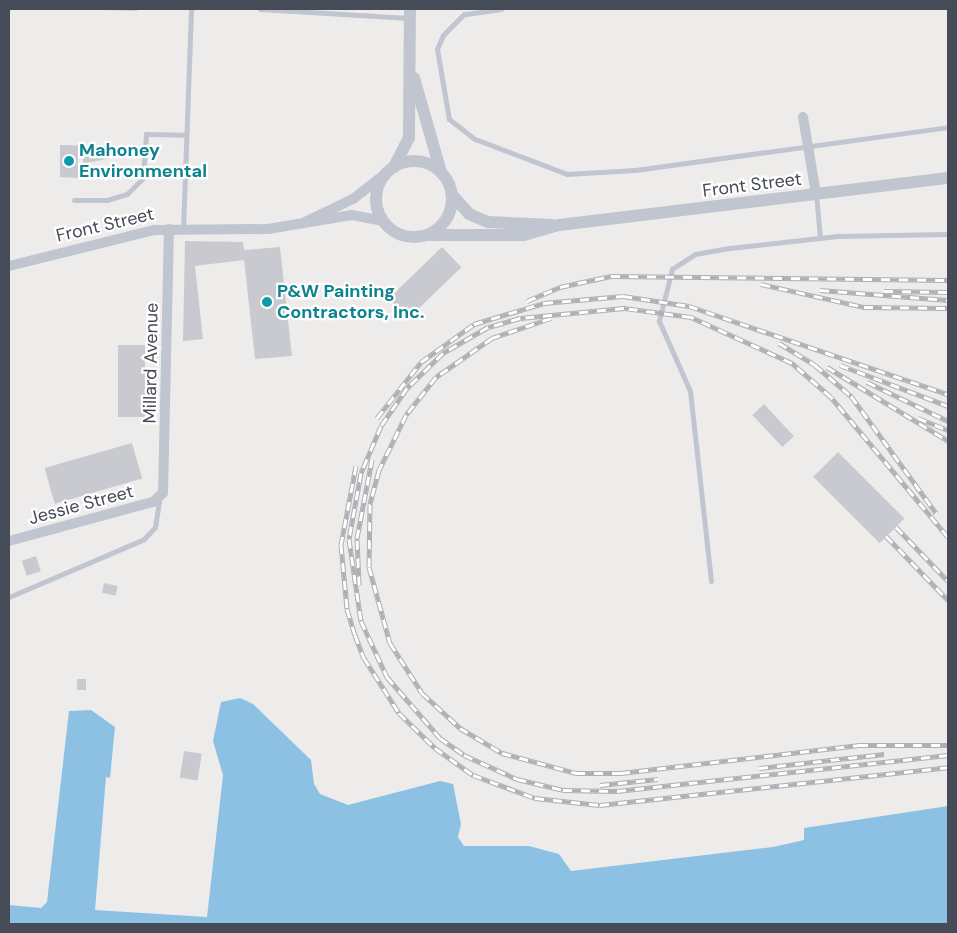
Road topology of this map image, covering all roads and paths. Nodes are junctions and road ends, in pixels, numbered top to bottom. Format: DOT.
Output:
graph roads {
  1 [pos="191,9"];
  2 [pos="260,9"];
  3 [pos="369,9"];
  4 [pos="501,9"];
  5 [pos="410,14"];
  6 [pos="368,15"];
  7 [pos="410,66"];
  8 [pos="803,117"];
  9 [pos="948,127"];
  10 [pos="185,135"];
  11 [pos="808,147"];
  12 [pos="389,171"];
  13 [pos="441,172"];
  14 [pos="948,178"];
  15 [pos="816,194"];
  16 [pos="453,196"];
  17 [pos="74,200"];
  18 [pos="382,221"];
  19 [pos="300,225"];
  20 [pos="559,225"];
  21 [pos="169,229"];
  22 [pos="183,229"];
  23 [pos="948,234"];
  24 [pos="429,235"];
  25 [pos="820,238"];
  26 [pos="9,266"];
  27 [pos="160,496"];
  28 [pos="9,541"];
  29 [pos="712,581"];
  30 [pos="9,597"];
  1 -- 10 [label="lane"];
  2 -- 6 [label="lane"];
  3 -- 6 [label="lane"];
  4 -- 11 [label="lane"];
  5 -- 6 [label="lane"];
  5 -- 7 [label="street"];
  7 -- 12 [label="street"];
  7 -- 13 [label="street"];
  8 -- 11 [label="street"];
  9 -- 11 [label="lane"];
  10 -- 17 [label="lane"];
  10 -- 22 [label="lane"];
  11 -- 15 [label="street"];
  12 -- 13 [label="street"];
  12 -- 18 [label="street"];
  12 -- 19 [label="street, Front Street"];
  13 -- 16 [label="street"];
  14 -- 15 [label="street, Front Street"];
  15 -- 20 [label="street, Front Street"];
  15 -- 25 [label="lane"];
  16 -- 20 [label="street, Front Street"];
  16 -- 24 [label="street"];
  18 -- 19 [label="street, Front Street"];
  18 -- 24 [label="street"];
  19 -- 22 [label="street, Front Street"];
  20 -- 24 [label="street, Front Street"];
  21 -- 22 [label="street, Front Street"];
  21 -- 26 [label="street, Front Street"];
  21 -- 27 [label="street, Millard Avenue"];
  23 -- 25 [label="lane"];
  25 -- 29 [label="lane"];
  27 -- 28 [label="street, Jessie Street"];
  27 -- 30 [label="lane"];
}
